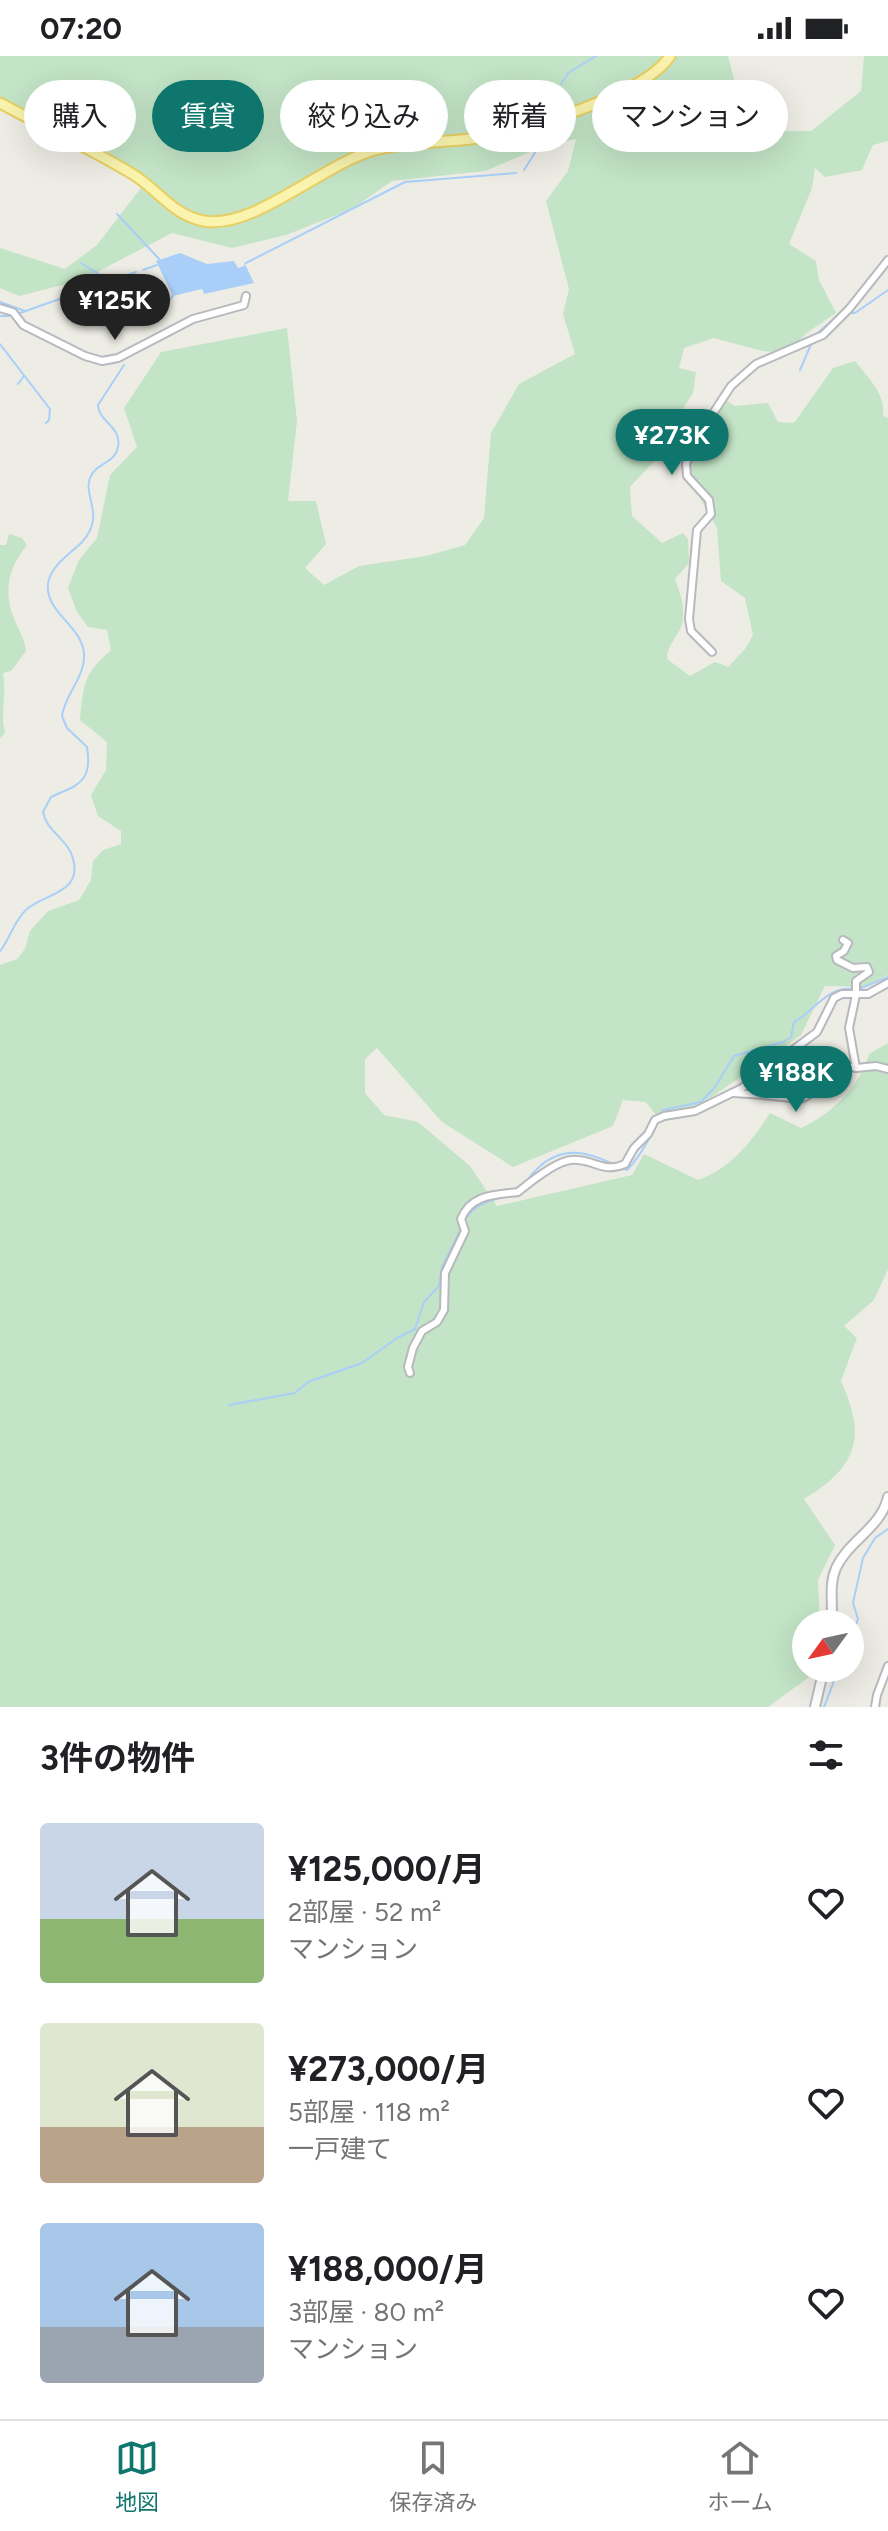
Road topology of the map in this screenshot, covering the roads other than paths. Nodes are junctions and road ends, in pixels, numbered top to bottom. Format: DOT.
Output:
graph roads {
  1 [pos="670,56"];
  2 [pos="0,103"];
  3 [pos="888,260"];
  4 [pos="246,296"];
  5 [pos="0,308"];
  6 [pos="712,652"];
  7 [pos="843,940"];
  8 [pos="888,983"];
  9 [pos="856,995"];
  10 [pos="856,1068"];
  11 [pos="888,1069"];
  12 [pos="729,1093"];
  13 [pos="410,1373"];
  14 [pos="888,1497"];
  15 [pos="886,1515"];
  16 [pos="831,1610"];
  17 [pos="888,1666"];
  18 [pos="821,1682"];
  19 [pos="817,1706"];
  20 [pos="875,1707"];
  1 -- 2 [label="main road"];
  3 -- 6 [label="street"];
  4 -- 5 [label="street"];
  7 -- 9 [label="street"];
  8 -- 9 [label="street"];
  9 -- 10 [label="street"];
  9 -- 12 [label="street"];
  10 -- 11 [label="street"];
  10 -- 12 [label="street"];
  12 -- 13 [label="street"];
  14 -- 15 [label="main road"];
  15 -- 16 [label="main road"];
  17 -- 20 [label="street"];
  18 -- 19 [label="main road"];
}
